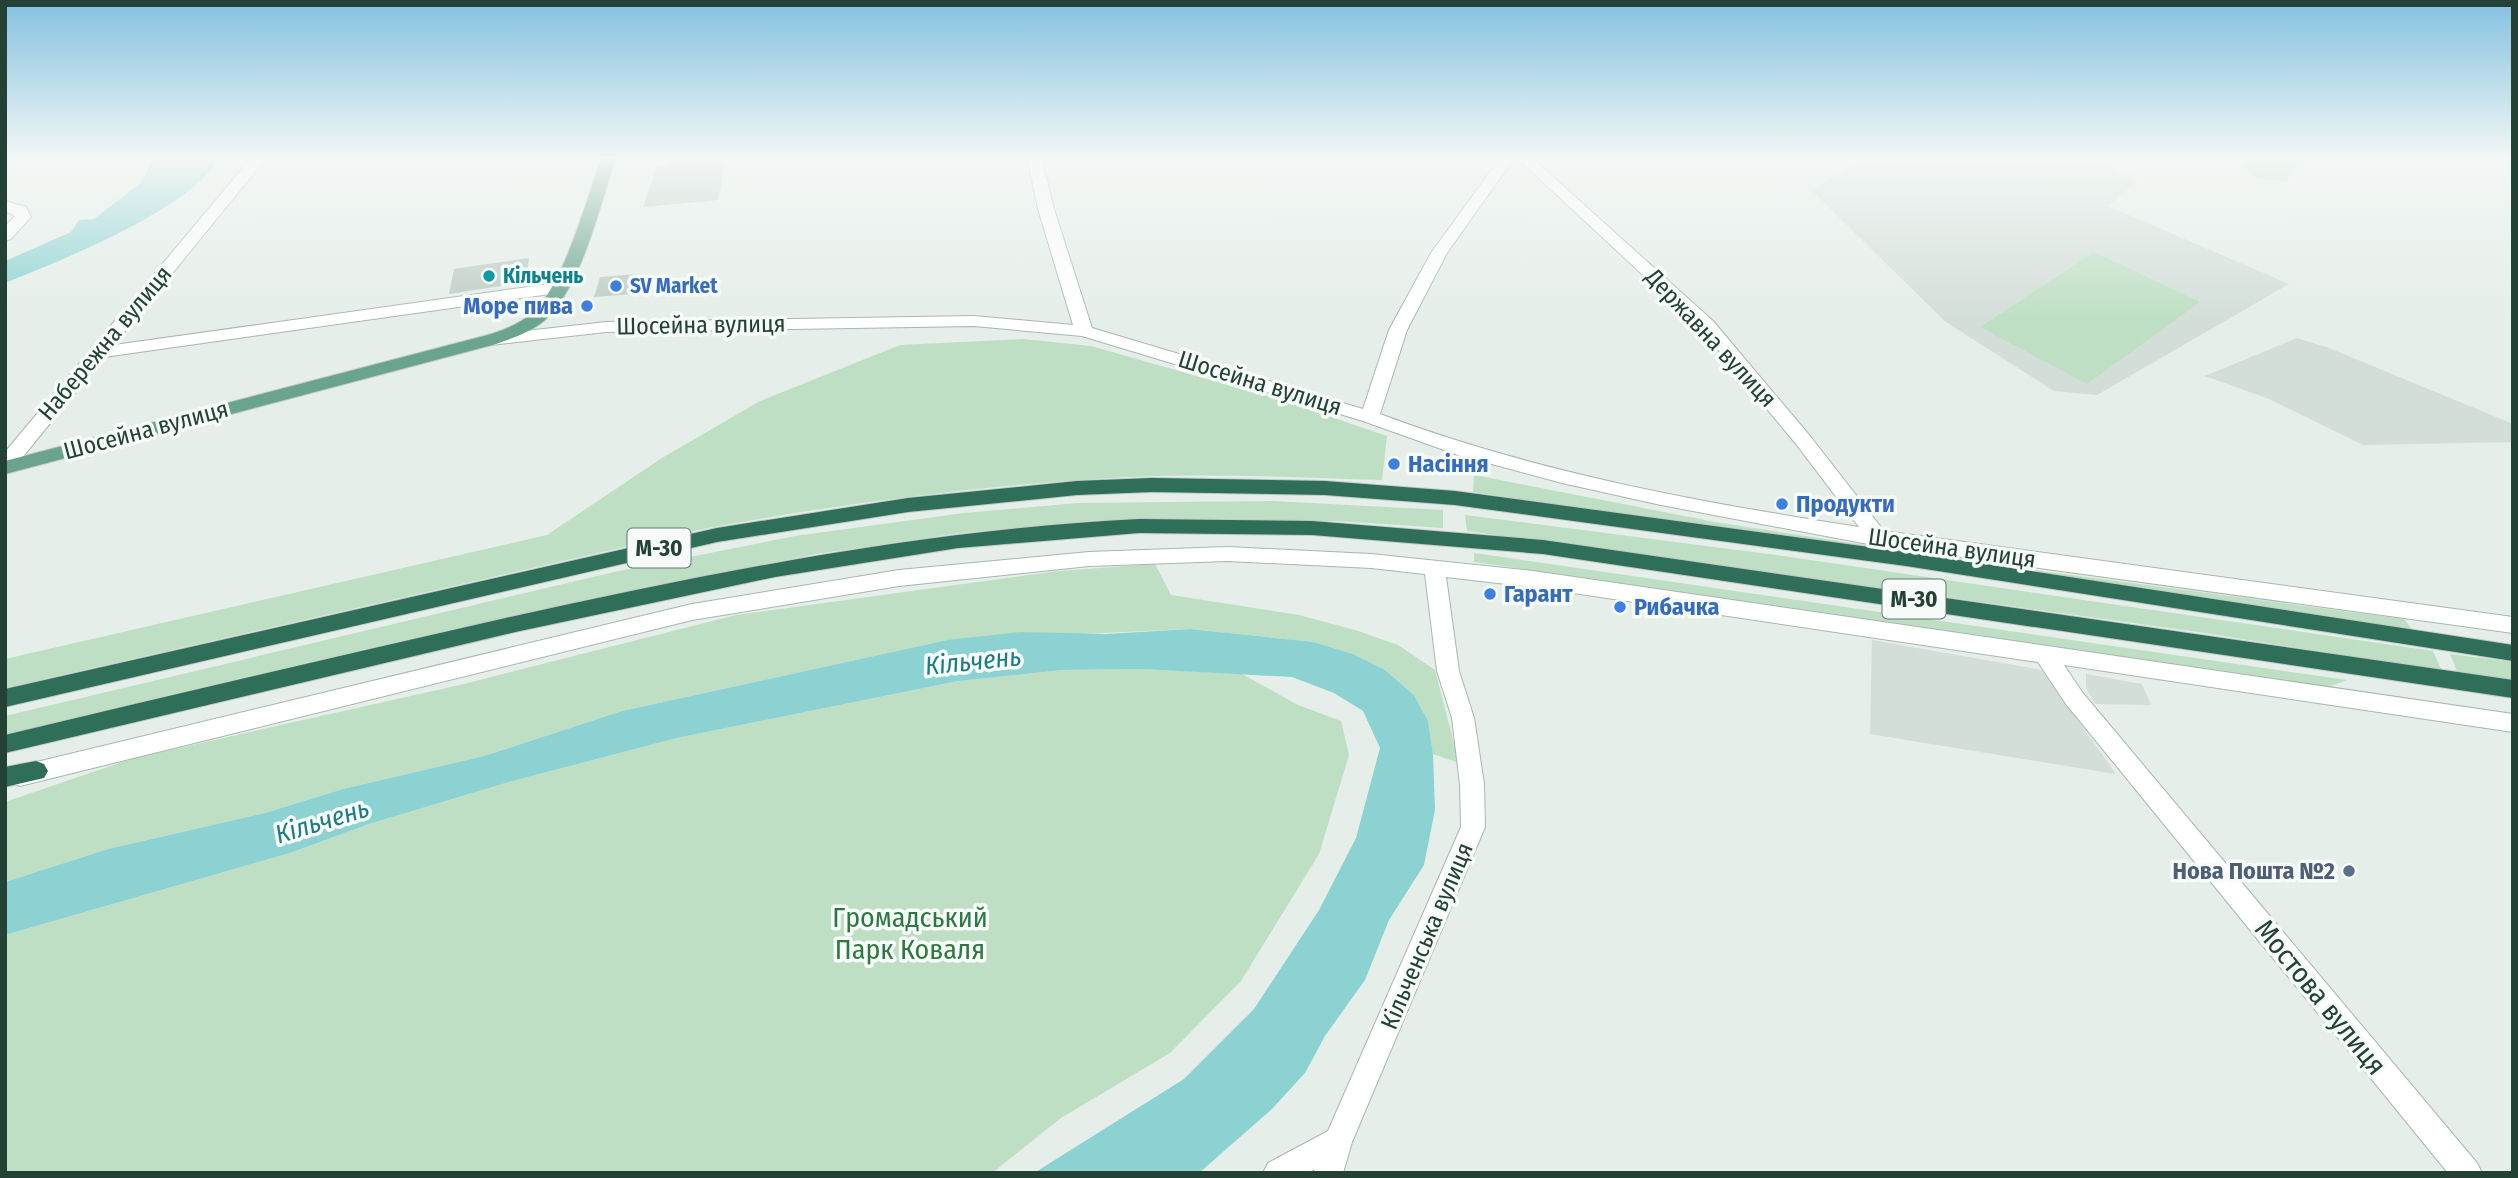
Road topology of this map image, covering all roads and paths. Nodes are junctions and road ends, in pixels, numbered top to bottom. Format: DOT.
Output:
graph roads {
  1 [pos="21,212"];
  2 [pos="214,212"];
  3 [pos="587,212"];
  4 [pos="1047,212"];
  5 [pos="1469,212"];
  6 [pos="1583,212"];
  7 [pos="5,236"];
  8 [pos="557,288"];
  9 [pos="1084,331"];
  10 [pos="490,340"];
  11 [pos="96,353"];
  12 [pos="1370,417"];
  13 [pos="5,466"];
  14 [pos="1879,539"];
  15 [pos="1434,567"];
  16 [pos="2513,625"];
  17 [pos="2513,653"];
  18 [pos="2046,656"];
  19 [pos="2513,689"];
  20 [pos="5,698"];
  21 [pos="2513,723"];
  22 [pos="5,744"];
  23 [pos="5,779"];
  24 [pos="1338,1141"];
  25 [pos="1278,1173"];
  26 [pos="1328,1173"];
  27 [pos="2467,1173"];
  1 -- 7 [label="street"];
  2 -- 11 [label="street, Набережна вулиця"];
  3 -- 8 [label="main road"];
  4 -- 9 [label="street"];
  5 -- 12 [label="street"];
  6 -- 14 [label="street, Державна вулиця"];
  8 -- 10 [label="main road"];
  8 -- 11 [label="street"];
  9 -- 10 [label="street, Шосейна вулиця"];
  9 -- 12 [label="street, Шосейна вулиця"];
  10 -- 13 [label="main road, Шосейна вулиця"];
  11 -- 13 [label="street, Набережна вулиця"];
  12 -- 14 [label="street, Шосейна вулиця"];
  14 -- 16 [label="street, Шосейна вулиця"];
  15 -- 18 [label="street"];
  15 -- 23 [label="street"];
  15 -- 24 [label="street, Кільченська вулиця"];
  17 -- 20 [label="highway, М-30"];
  18 -- 21 [label="street"];
  18 -- 27 [label="street, Мостова вулиця"];
  19 -- 22 [label="highway, М-30"];
  24 -- 25 [label="street"];
  24 -- 26 [label="street, Кільченська вулиця"];
}
